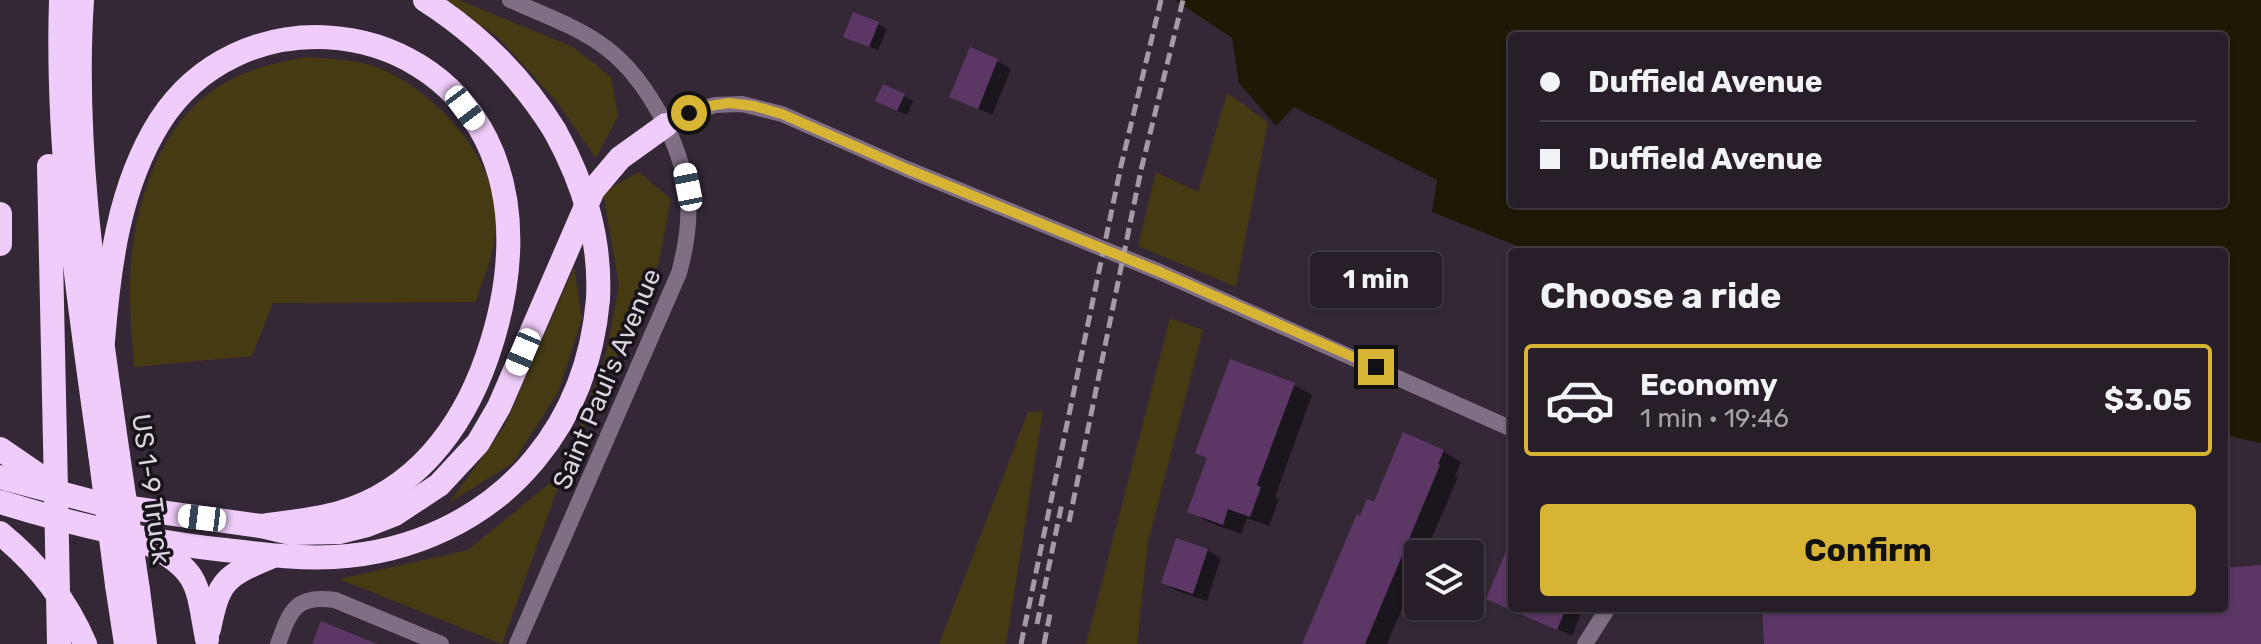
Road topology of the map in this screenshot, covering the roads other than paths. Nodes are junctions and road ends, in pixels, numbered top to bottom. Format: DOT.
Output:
graph roads {
  1 [pos="49,0"];
  2 [pos="61,0"];
  3 [pos="82,0"];
  4 [pos="425,0"];
  5 [pos="510,0"];
  6 [pos="666,125"];
  7 [pos="0,214"];
  8 [pos="0,244"];
  9 [pos="103,341"];
  10 [pos="1508,427"];
  11 [pos="0,449"];
  12 [pos="109,454"];
  13 [pos="0,477"];
  14 [pos="73,498"];
  15 [pos="0,502"];
  16 [pos="261,526"];
  17 [pos="0,533"];
  18 [pos="138,538"];
  19 [pos="275,555"];
  20 [pos="128,588"];
  21 [pos="1605,612"];
  22 [pos="206,642"];
  23 [pos="59,644"];
  24 [pos="85,644"];
  25 [pos="126,644"];
  26 [pos="145,644"];
  27 [pos="278,644"];
  28 [pos="441,644"];
  29 [pos="517,644"];
  30 [pos="1585,644"];
  1 -- 23 [label="highway, bridge"];
  2 -- 12 [label="highway"];
  3 -- 9 [label="highway"];
  4 -- 19 [label="highway, bridge"];
  5 -- 6 [label="street, Saint Paul's Avenue"];
  6 -- 10 [label="street"];
  6 -- 16 [label="highway"];
  6 -- 29 [label="street, Saint Paul's Avenue"];
  7 -- 8 [label="highway"];
  9 -- 12 [label="highway, US 1-9 Truck"];
  9 -- 16 [label="highway"];
  11 -- 14 [label="highway"];
  12 -- 20 [label="highway, bridge"];
  13 -- 14 [label="highway"];
  14 -- 16 [label="highway"];
  15 -- 18 [label="highway"];
  17 -- 24 [label="highway"];
  18 -- 19 [label="highway"];
  18 -- 22 [label="highway"];
  19 -- 22 [label="highway"];
  20 -- 25 [label="highway"];
  20 -- 26 [label="highway, US 1-9 Truck"];
  21 -- 30 [label="street"];
  27 -- 28 [label="street"];
}
